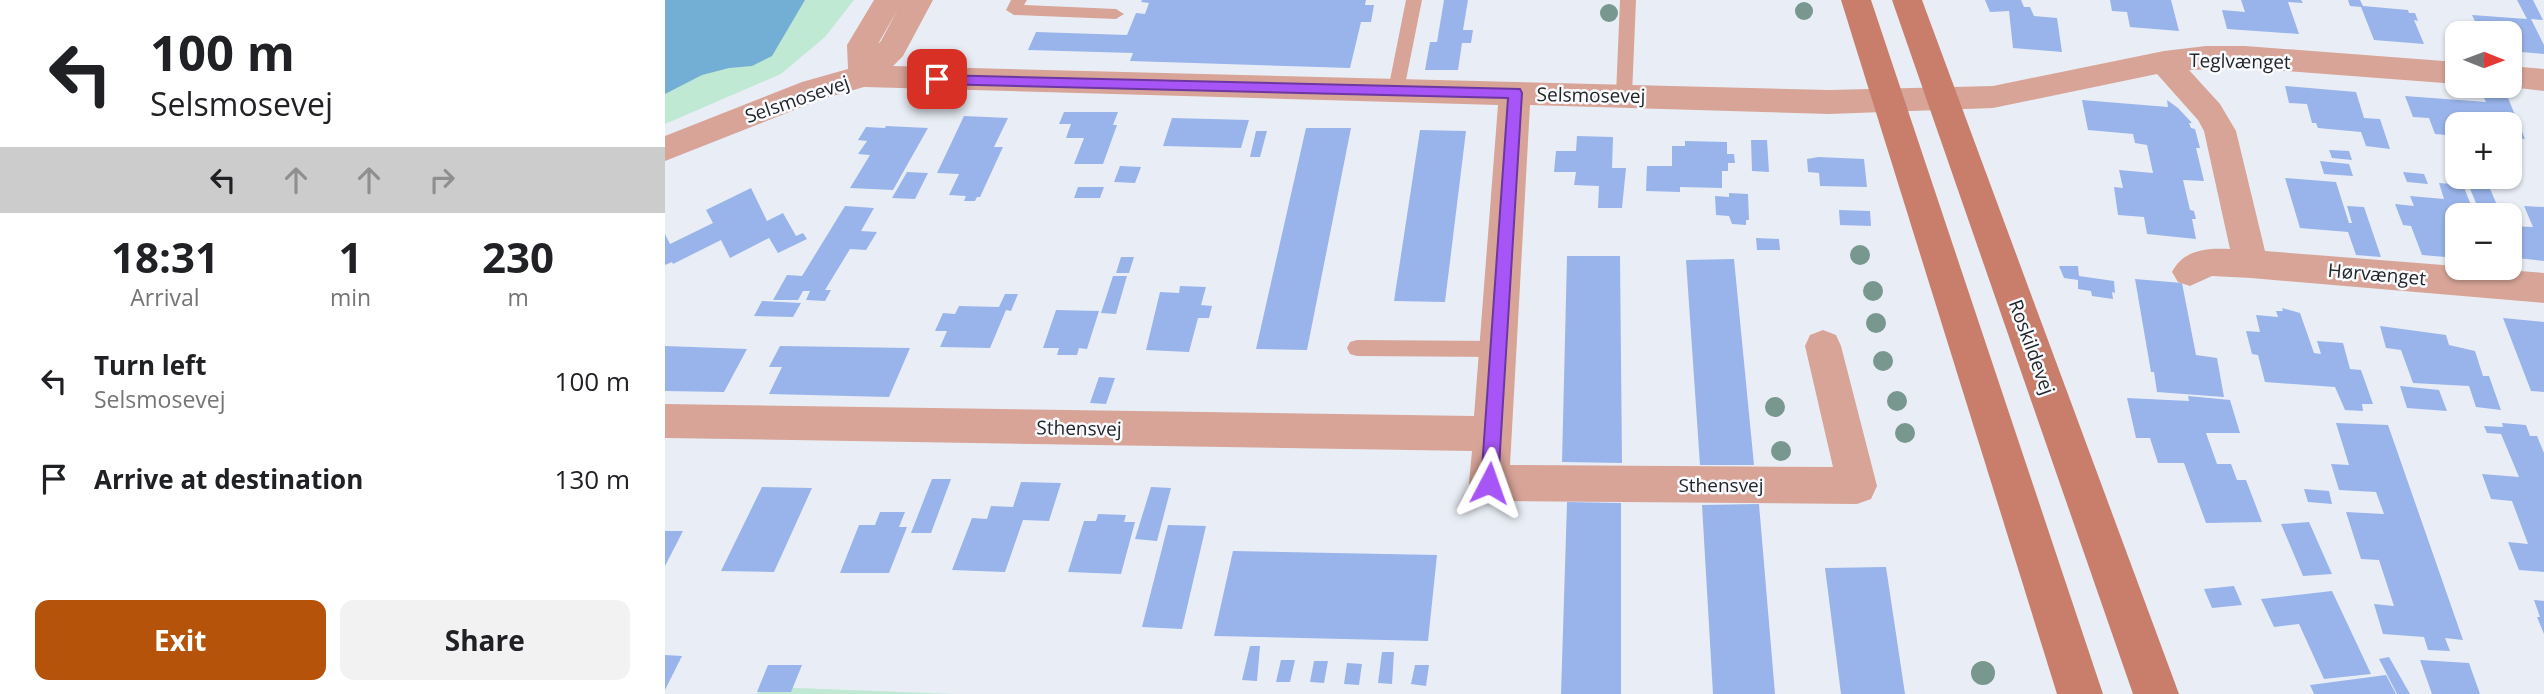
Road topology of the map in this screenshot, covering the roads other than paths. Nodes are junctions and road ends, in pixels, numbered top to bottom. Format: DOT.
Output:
graph roads {
  1 [pos="889,0"];
  2 [pos="918,0"];
  3 [pos="1019,0"];
  4 [pos="1414,0"];
  5 [pos="1628,0"];
  6 [pos="1856,0"];
  7 [pos="1907,0"];
  8 [pos="1116,14"];
  9 [pos="2164,62"];
  10 [pos="2445,72"];
  11 [pos="864,76"];
  12 [pos="2522,78"];
  13 [pos="2544,79"];
  14 [pos="1397,90"];
  15 [pos="1515,93"];
  16 [pos="1624,96"];
  17 [pos="1942,99"];
  18 [pos="1889,100"];
  19 [pos="665,149"];
  20 [pos="2251,264"];
  21 [pos="2190,272"];
  22 [pos="2544,288"];
  23 [pos="1823,346"];
  24 [pos="1357,348"];
  25 [pos="1498,349"];
  26 [pos="665,421"];
  27 [pos="1493,434"];
  28 [pos="2080,694"];
  29 [pos="2155,694"];
  1 -- 11 [label="street"];
  2 -- 11 [label="street"];
  3 -- 8 [label="lane"];
  4 -- 14 [label="lane"];
  5 -- 16 [label="lane"];
  6 -- 18 [label="main road"];
  7 -- 17 [label="main road, Roskildevej"];
  9 -- 10 [label="street, Teglvænget"];
  9 -- 17 [label="street, Teglvænget"];
  9 -- 20 [label="street"];
  11 -- 14 [label="street, Selsmosevej"];
  11 -- 19 [label="street, Selsmosevej"];
  12 -- 13 [label="street"];
  14 -- 15 [label="street, Selsmosevej"];
  15 -- 16 [label="street, Selsmosevej"];
  15 -- 25 [label="street, Sthensvej"];
  16 -- 18 [label="street, Selsmosevej"];
  17 -- 18 [label="street, Selsmosevej"];
  17 -- 29 [label="main road, Roskildevej"];
  18 -- 28 [label="main road"];
  20 -- 21 [label="street, Hørvænget"];
  20 -- 22 [label="street, Hørvænget"];
  23 -- 27 [label="street, Sthensvej"];
  24 -- 25 [label="lane"];
  25 -- 27 [label="street, Sthensvej"];
  26 -- 27 [label="street, Sthensvej"];
}
